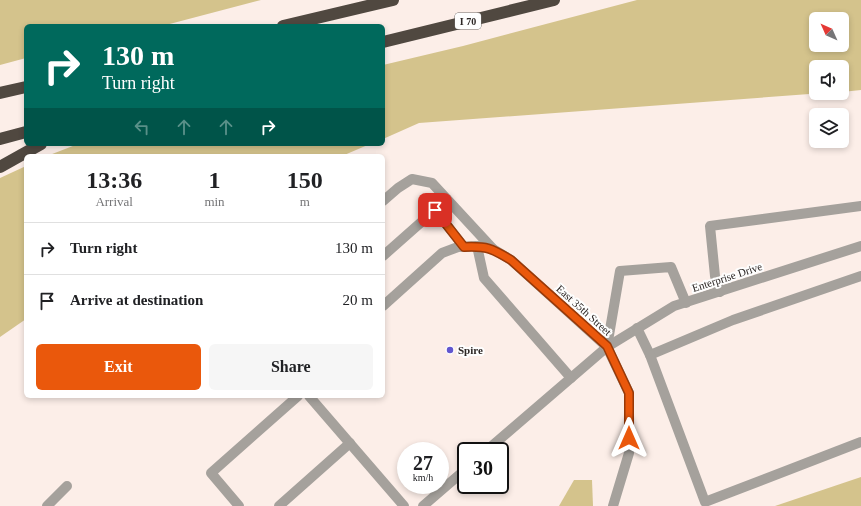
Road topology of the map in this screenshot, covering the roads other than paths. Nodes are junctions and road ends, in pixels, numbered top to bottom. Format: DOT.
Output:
graph roads {
  1 [pos="393,0"];
  2 [pos="554,0"];
  3 [pos="292,24"];
  4 [pos="385,42"];
  5 [pos="24,87"];
  6 [pos="0,93"];
  7 [pos="24,133"];
  8 [pos="0,139"];
  9 [pos="37,146"];
  10 [pos="0,167"];
  11 [pos="385,199"];
  12 [pos="448,200"];
  13 [pos="861,206"];
  14 [pos="435,210"];
  15 [pos="477,246"];
  16 [pos="861,246"];
  17 [pos="464,247"];
  18 [pos="493,249"];
  19 [pos="385,254"];
  20 [pos="861,276"];
  21 [pos="720,292"];
  22 [pos="686,303"];
  23 [pos="385,304"];
  24 [pos="637,328"];
  25 [pos="607,346"];
  26 [pos="650,355"];
  27 [pos="571,378"];
  28 [pos="296,398"];
  29 [pos="311,398"];
  30 [pos="496,442"];
  31 [pos="861,442"];
  32 [pos="350,443"];
  33 [pos="457,477"];
  34 [pos="67,486"];
  35 [pos="47,506"];
  36 [pos="239,506"];
  37 [pos="279,506"];
  38 [pos="404,506"];
  39 [pos="423,506"];
  40 [pos="613,506"];
  1 -- 3 [label="highway"];
  2 -- 4 [label="highway, I 70"];
  5 -- 6 [label="highway"];
  7 -- 8 [label="highway"];
  9 -- 10 [label="highway"];
  11 -- 12 [label="street"];
  12 -- 14 [label="street"];
  12 -- 18 [label="street"];
  13 -- 21 [label="street"];
  14 -- 17 [label="street"];
  14 -- 19 [label="street"];
  15 -- 17 [label="street, East 35th Street"];
  15 -- 18 [label="street, East 35th Street"];
  15 -- 27 [label="street"];
  16 -- 21 [label="street, Enterprise Drive"];
  17 -- 23 [label="street, East 35th Street"];
  18 -- 25 [label="street, East 35th Street"];
  20 -- 26 [label="street"];
  21 -- 22 [label="street, Enterprise Drive"];
  22 -- 24 [label="street, Enterprise Drive"];
  22 -- 25 [label="street"];
  24 -- 25 [label="street, Enterprise Drive"];
  24 -- 26 [label="street"];
  25 -- 27 [label="street, Enterprise Drive"];
  25 -- 40 [label="street, East 35th Street"];
  26 -- 31 [label="street"];
  27 -- 30 [label="street, Enterprise Drive"];
  28 -- 36 [label="street"];
  29 -- 32 [label="street"];
  32 -- 37 [label="street"];
  32 -- 38 [label="street"];
  33 -- 39 [label="street"];
  34 -- 35 [label="street"];
}
